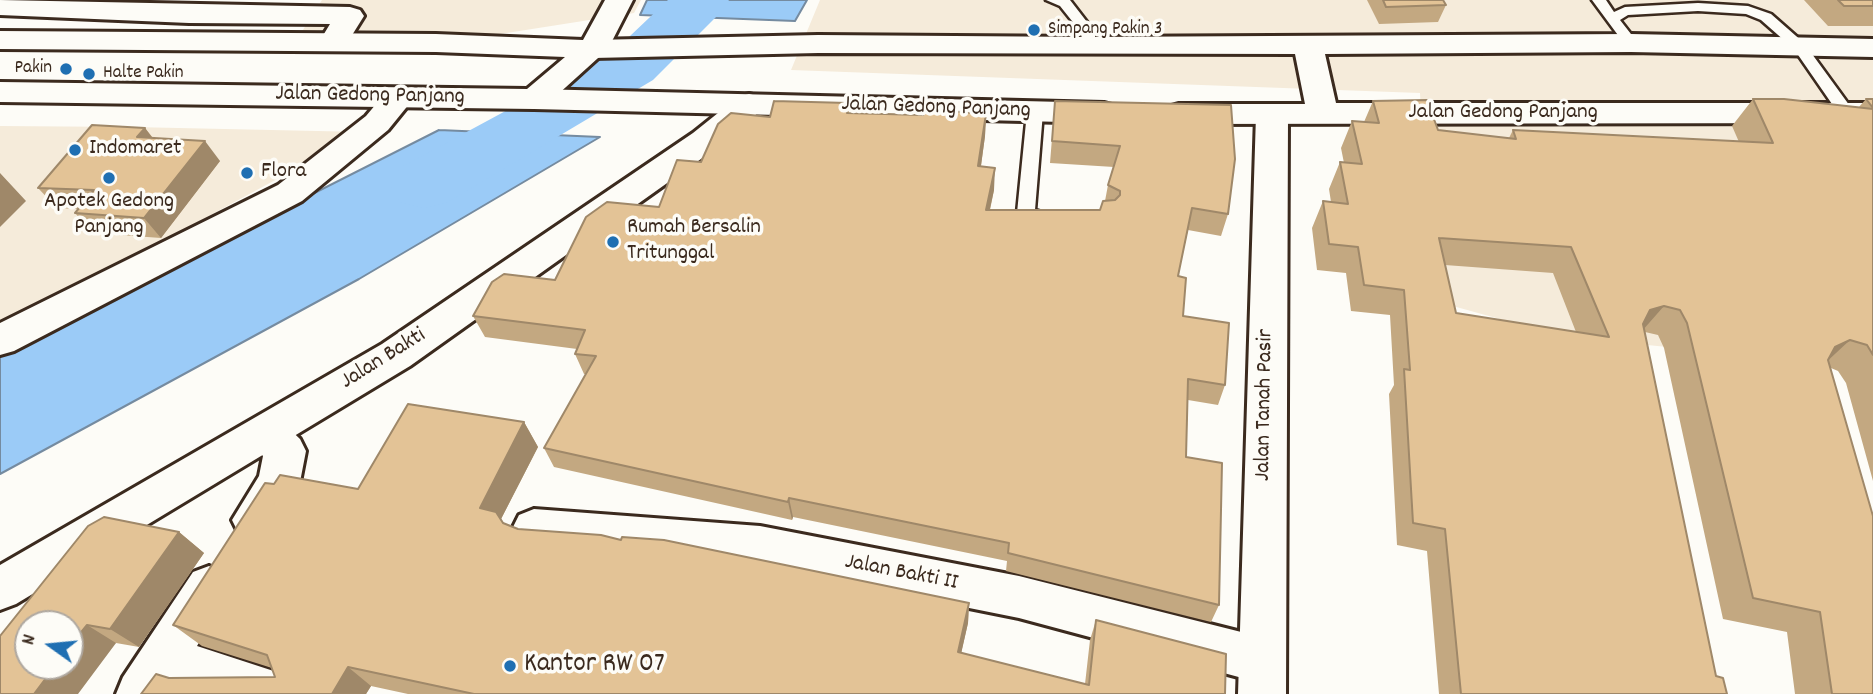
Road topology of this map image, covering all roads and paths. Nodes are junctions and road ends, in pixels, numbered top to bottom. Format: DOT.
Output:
graph roads {
  1 [pos="619,0"];
  2 [pos="1053,0"];
  3 [pos="1599,0"];
  4 [pos="0,6"];
  5 [pos="62,9"];
  6 [pos="1612,19"];
  7 [pos="0,32"];
  8 [pos="0,40"];
  9 [pos="334,42"];
  10 [pos="1631,43"];
  11 [pos="818,44"];
  12 [pos="1308,45"];
  13 [pos="1090,46"];
  14 [pos="1799,46"];
  15 [pos="1873,48"];
  16 [pos="593,49"];
  17 [pos="0,92"];
  18 [pos="398,98"];
  19 [pos="544,100"];
  20 [pos="743,103"];
  21 [pos="1035,112"];
  22 [pos="1860,113"];
  23 [pos="1324,114"];
  24 [pos="1272,115"];
  25 [pos="1068,218"];
  26 [pos="0,340"];
  27 [pos="266,432"];
  28 [pos="534,529"];
  29 [pos="0,589"];
  30 [pos="151,676"];
  31 [pos="1263,685"];
  32 [pos="275,694"];
  1 -- 16 [label="main road"];
  2 -- 13 [label="lane"];
  3 -- 6 [label="lane"];
  4 -- 5 [label="main road"];
  5 -- 7 [label="main road"];
  5 -- 9 [label="main road"];
  6 -- 10 [label="lane"];
  6 -- 14 [label="lane"];
  8 -- 9 [label="main road"];
  9 -- 16 [label="main road"];
  10 -- 12 [label="main road"];
  10 -- 14 [label="main road"];
  11 -- 13 [label="main road"];
  11 -- 16 [label="main road"];
  11 -- 20 [label="main road"];
  12 -- 13 [label="main road"];
  12 -- 23 [label="main road"];
  14 -- 15 [label="main road"];
  14 -- 22 [label="lane"];
  16 -- 19 [label="main road"];
  17 -- 18 [label="main road, Jalan Gedong Panjang"];
  18 -- 19 [label="main road, Jalan Gedong Panjang"];
  18 -- 26 [label="main road"];
  19 -- 20 [label="main road, Jalan Gedong Panjang"];
  20 -- 21 [label="main road, Jalan Gedong Panjang"];
  20 -- 27 [label="main road, Jalan Bakti"];
  21 -- 24 [label="main road, Jalan Gedong Panjang"];
  21 -- 25 [label="lane"];
  22 -- 23 [label="main road, Jalan Gedong Panjang"];
  23 -- 24 [label="main road, Jalan Gedong Panjang"];
  24 -- 31 [label="main road, Jalan Tanah Pasir"];
  27 -- 29 [label="main road, Jalan Bakti"];
  27 -- 30 [label="main road"];
  28 -- 31 [label="main road, Jalan Bakti II"];
  30 -- 32 [label="main road"];
}
